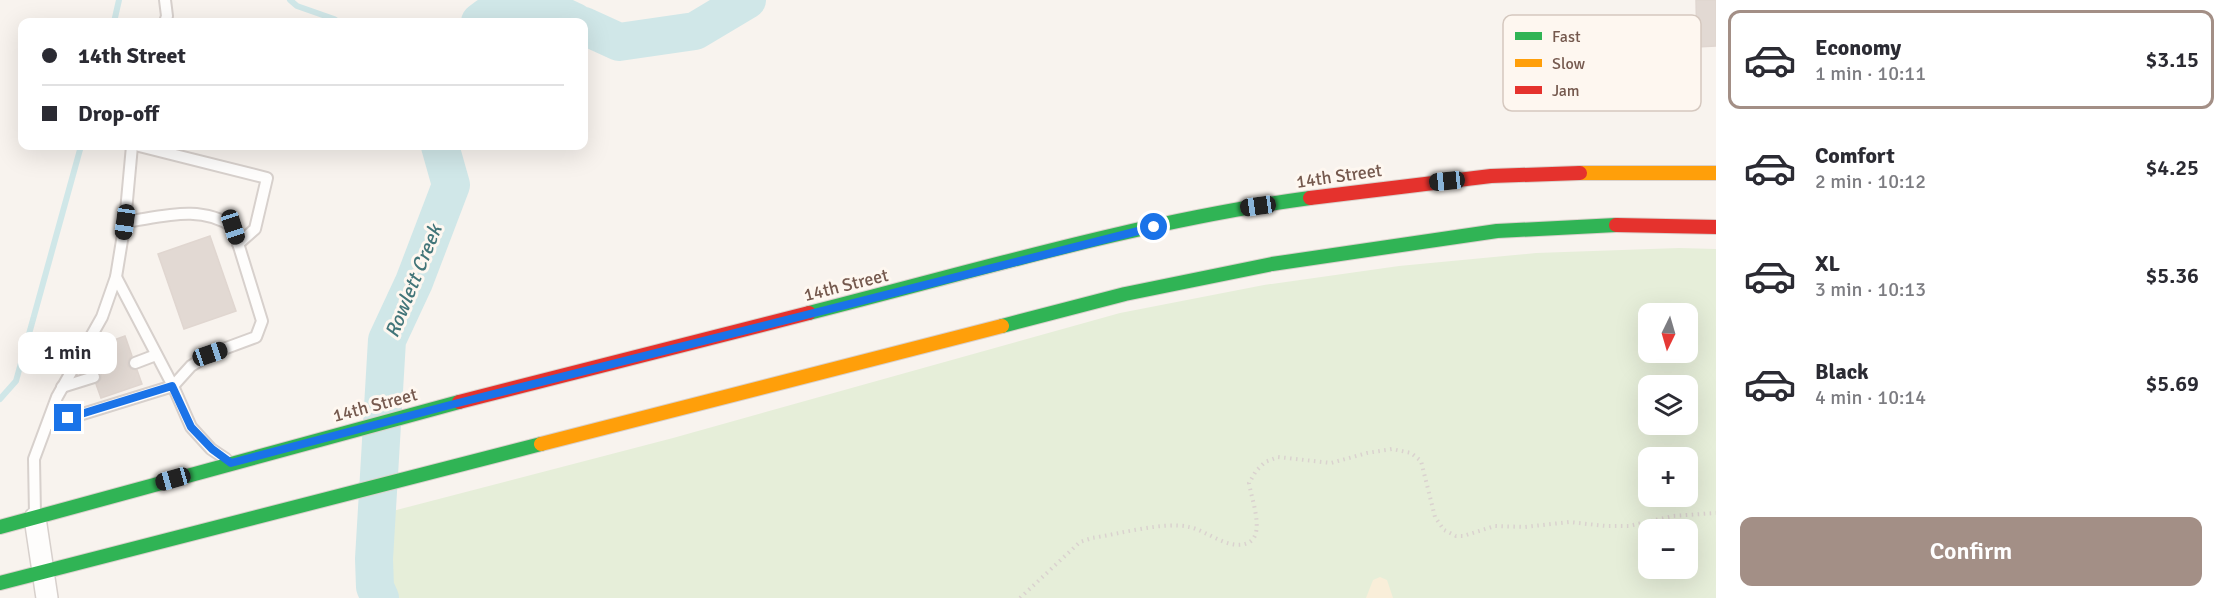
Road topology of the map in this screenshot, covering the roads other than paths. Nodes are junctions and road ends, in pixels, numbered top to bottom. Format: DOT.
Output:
graph roads {
  1 [pos="166,1"];
  2 [pos="165,18"];
  3 [pos="132,150"];
  4 [pos="156,150"];
  5 [pos="1716,173"];
  6 [pos="125,222"];
  7 [pos="1716,227"];
  8 [pos="238,244"];
  9 [pos="116,277"];
  10 [pos="156,355"];
  11 [pos="135,363"];
  12 [pos="94,377"];
  13 [pos="172,386"];
  14 [pos="62,387"];
  15 [pos="47,425"];
  16 [pos="231,463"];
  17 [pos="35,518"];
  18 [pos="0,527"];
  19 [pos="42,572"];
  20 [pos="0,583"];
  21 [pos="46,598"];
  1 -- 2 [label="lane"];
  3 -- 6 [label="lane"];
  4 -- 8 [label="lane"];
  5 -- 16 [label="main road, 14th Street"];
  6 -- 8 [label="lane"];
  6 -- 9 [label="lane"];
  7 -- 19 [label="main road"];
  8 -- 13 [label="lane"];
  9 -- 10 [label="lane"];
  9 -- 14 [label="lane"];
  10 -- 11 [label="lane"];
  10 -- 13 [label="lane"];
  12 -- 14 [label="lane"];
  13 -- 15 [label="lane"];
  13 -- 16 [label="lane"];
  14 -- 15 [label="lane"];
  15 -- 17 [label="lane"];
  16 -- 17 [label="main road, 14th Street"];
  17 -- 18 [label="main road, 14th Street"];
  17 -- 19 [label="street"];
  19 -- 20 [label="main road"];
  19 -- 21 [label="street"];
}
